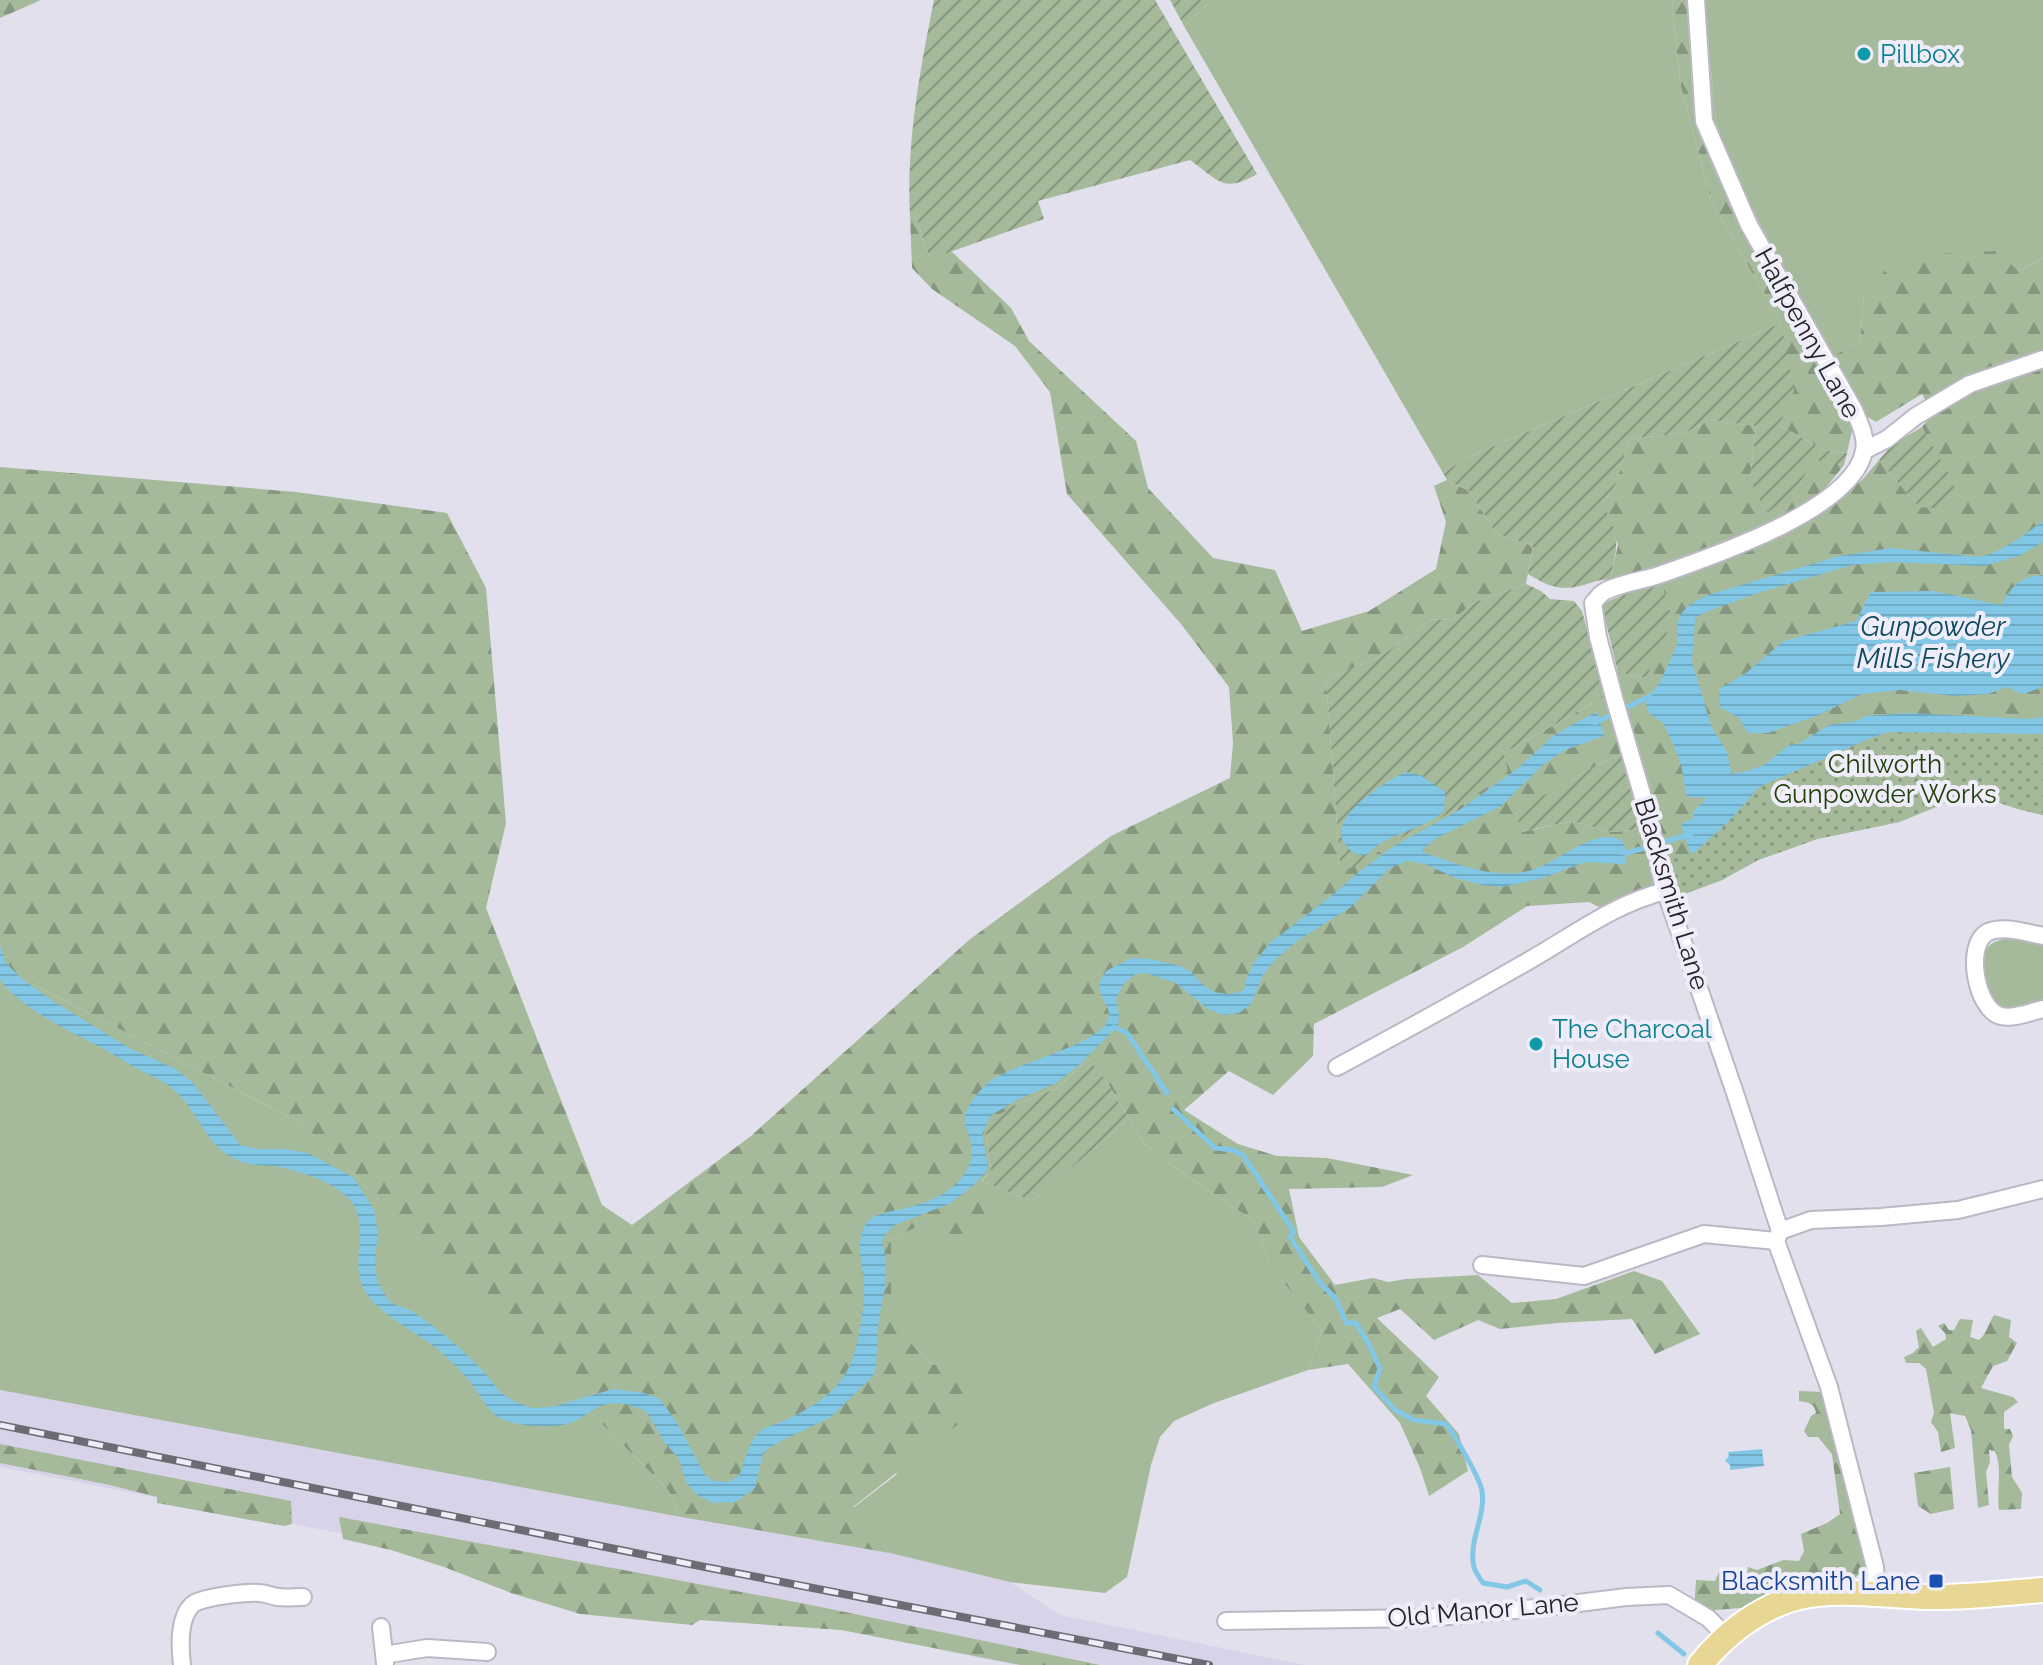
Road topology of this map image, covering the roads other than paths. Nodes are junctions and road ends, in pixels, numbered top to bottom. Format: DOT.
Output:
graph roads {
  1 [pos="1696,0"];
  2 [pos="2043,359"];
  3 [pos="1865,450"];
  4 [pos="1593,603"];
  5 [pos="1665,891"];
  6 [pos="2043,936"];
  7 [pos="2043,1009"];
  8 [pos="1337,1067"];
  9 [pos="2043,1189"];
  10 [pos="1778,1236"];
  11 [pos="1482,1265"];
  12 [pos="181,1589"];
  13 [pos="2043,1590"];
  14 [pos="1877,1595"];
  15 [pos="303,1597"];
  16 [pos="194,1602"];
  17 [pos="1226,1621"];
  18 [pos="381,1627"];
  19 [pos="1726,1636"];
  20 [pos="487,1652"];
  21 [pos="385,1660"];
  22 [pos="182,1665"];
  23 [pos="1700,1665"];
  1 -- 3 [label="street, Halfpenny Lane"];
  2 -- 3 [label="street"];
  3 -- 4 [label="street, Halfpenny Lane"];
  4 -- 5 [label="street, Blacksmith Lane"];
  5 -- 8 [label="street"];
  5 -- 10 [label="street, Blacksmith Lane"];
  6 -- 7 [label="street"];
  9 -- 10 [label="street"];
  10 -- 11 [label="street"];
  10 -- 14 [label="street, Blacksmith Lane"];
  12 -- 16 [label="street"];
  13 -- 14 [label="main road"];
  14 -- 19 [label="main road"];
  15 -- 16 [label="street"];
  16 -- 22 [label="street"];
  17 -- 19 [label="street, Old Manor Lane"];
  18 -- 21 [label="street"];
  19 -- 23 [label="main road"];
  20 -- 21 [label="street"];
}
